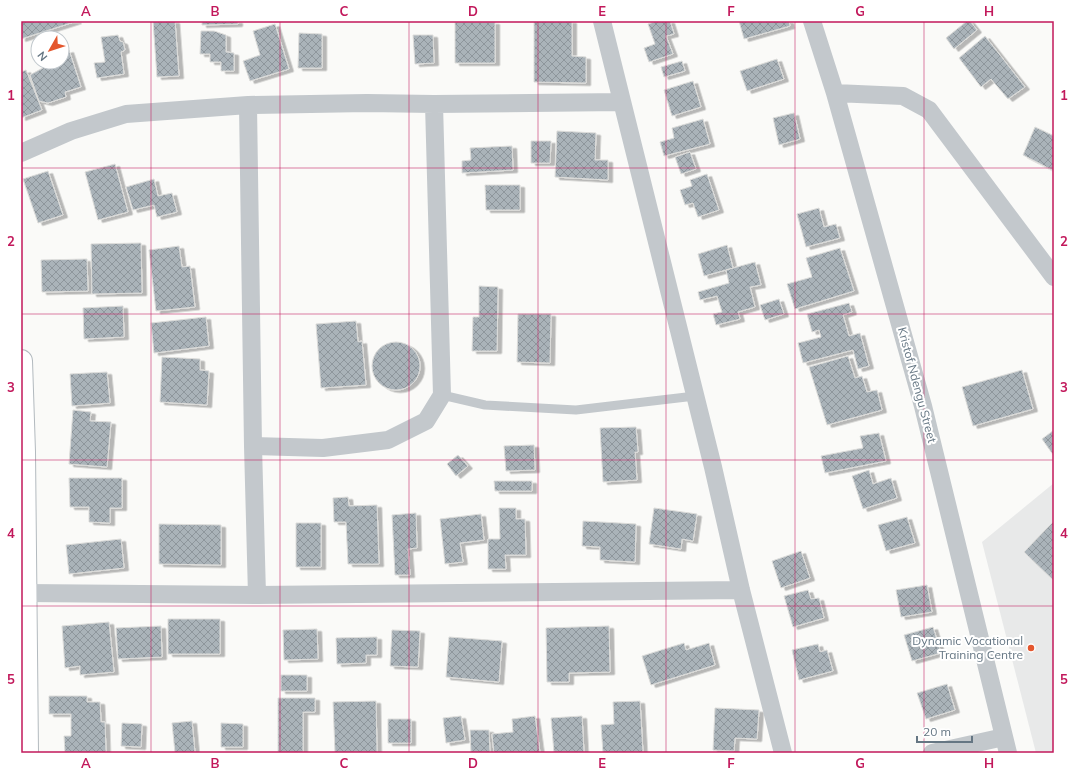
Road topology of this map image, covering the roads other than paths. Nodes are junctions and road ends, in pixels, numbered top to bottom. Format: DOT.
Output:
graph roads {
  1 [pos="602,21"];
  2 [pos="812,21"];
  3 [pos="835,94"];
  4 [pos="622,102"];
  5 [pos="434,104"];
  6 [pos="248,105"];
  7 [pos="21,153"];
  8 [pos="1054,277"];
  9 [pos="21,361"];
  10 [pos="442,395"];
  11 [pos="695,396"];
  12 [pos="253,446"];
  13 [pos="23,452"];
  14 [pos="741,590"];
  15 [pos="26,594"];
  16 [pos="257,595"];
  17 [pos="1006,745"];
  18 [pos="27,753"];
  19 [pos="783,753"];
  20 [pos="932,753"];
  1 -- 4 [label="street"];
  2 -- 3 [label="street, Kristof Ndengu Street"];
  3 -- 8 [label="street"];
  3 -- 17 [label="street, Kristof Ndengu Street"];
  4 -- 5 [label="street"];
  4 -- 11 [label="street"];
  5 -- 6 [label="street"];
  5 -- 10 [label="street"];
  6 -- 7 [label="street"];
  6 -- 12 [label="street"];
  9 -- 13 [label="street"];
  10 -- 11 [label="lane"];
  10 -- 12 [label="street"];
  11 -- 14 [label="street"];
  12 -- 16 [label="street"];
  13 -- 15 [label="street"];
  14 -- 16 [label="street"];
  14 -- 19 [label="street"];
  15 -- 16 [label="street"];
  15 -- 18 [label="street"];
  17 -- 20 [label="street"];
}
